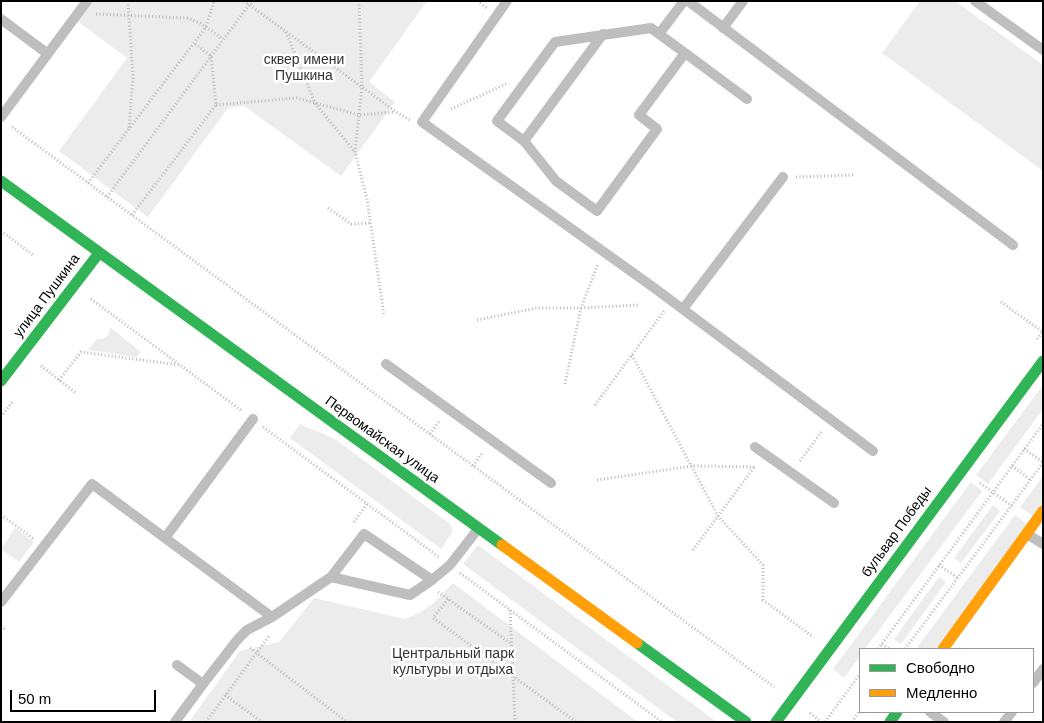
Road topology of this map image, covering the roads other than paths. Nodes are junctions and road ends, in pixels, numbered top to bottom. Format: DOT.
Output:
graph roads {
  1 [pos="86,1"];
  2 [pos="507,1"];
  3 [pos="684,1"];
  4 [pos="688,1"];
  5 [pos="743,1"];
  6 [pos="975,1"];
  7 [pos="1,19"];
  8 [pos="723,28"];
  9 [pos="603,34"];
  10 [pos="659,34"];
  11 [pos="1043,50"];
  12 [pos="685,53"];
  13 [pos="48,54"];
  14 [pos="747,99"];
  15 [pos="1,116"];
  16 [pos="524,141"];
  17 [pos="783,177"];
  18 [pos="1,181"];
  19 [pos="1013,245"];
  20 [pos="99,253"];
  21 [pos="682,309"];
  22 [pos="1043,361"];
  23 [pos="386,364"];
  24 [pos="1,381"];
  25 [pos="253,419"];
  26 [pos="755,447"];
  27 [pos="873,451"];
  28 [pos="551,483"];
  29 [pos="834,503"];
  30 [pos="1043,511"];
  31 [pos="479,528"];
  32 [pos="1026,534"];
  33 [pos="165,538"];
  34 [pos="1043,544"];
  35 [pos="331,577"];
  36 [pos="429,582"];
  37 [pos="1,602"];
  38 [pos="272,617"];
  39 [pos="944,648"];
  40 [pos="177,665"];
  41 [pos="1043,669"];
  42 [pos="1034,682"];
  43 [pos="203,684"];
  44 [pos="931,713"];
  45 [pos="175,722"];
  46 [pos="746,722"];
  47 [pos="776,722"];
  48 [pos="944,722"];
  1 -- 13 [label="lane"];
  2 -- 21 [label="lane"];
  3 -- 10 [label="lane"];
  4 -- 8 [label="lane"];
  5 -- 8 [label="lane"];
  6 -- 11 [label="lane"];
  7 -- 13 [label="lane"];
  8 -- 19 [label="lane"];
  9 -- 10 [label="lane"];
  9 -- 16 [label="lane"];
  9 -- 16 [label="lane"];
  10 -- 12 [label="lane"];
  12 -- 14 [label="lane"];
  12 -- 16 [label="lane"];
  13 -- 15 [label="lane"];
  17 -- 21 [label="lane"];
  18 -- 20 [label="main road, Первомайская улица"];
  20 -- 24 [label="main road, улица Пушкина"];
  20 -- 31 [label="main road, Первомайская улица"];
  21 -- 27 [label="lane"];
  22 -- 47 [label="main road, бульвар Победы"];
  23 -- 28 [label="lane"];
  25 -- 33 [label="lane"];
  26 -- 29 [label="lane"];
  30 -- 32 [label="main road"];
  31 -- 36 [label="lane"];
  31 -- 46 [label="main road, Первомайская улица"];
  32 -- 34 [label="lane"];
  32 -- 39 [label="main road"];
  33 -- 37 [label="lane"];
  33 -- 38 [label="lane"];
  35 -- 36 [label="lane"];
  35 -- 36 [label="lane"];
  35 -- 38 [label="lane"];
  38 -- 43 [label="lane"];
  40 -- 43 [label="lane"];
  41 -- 42 [label="lane"];
  43 -- 45 [label="lane"];
  44 -- 48 [label="lane"];
}
